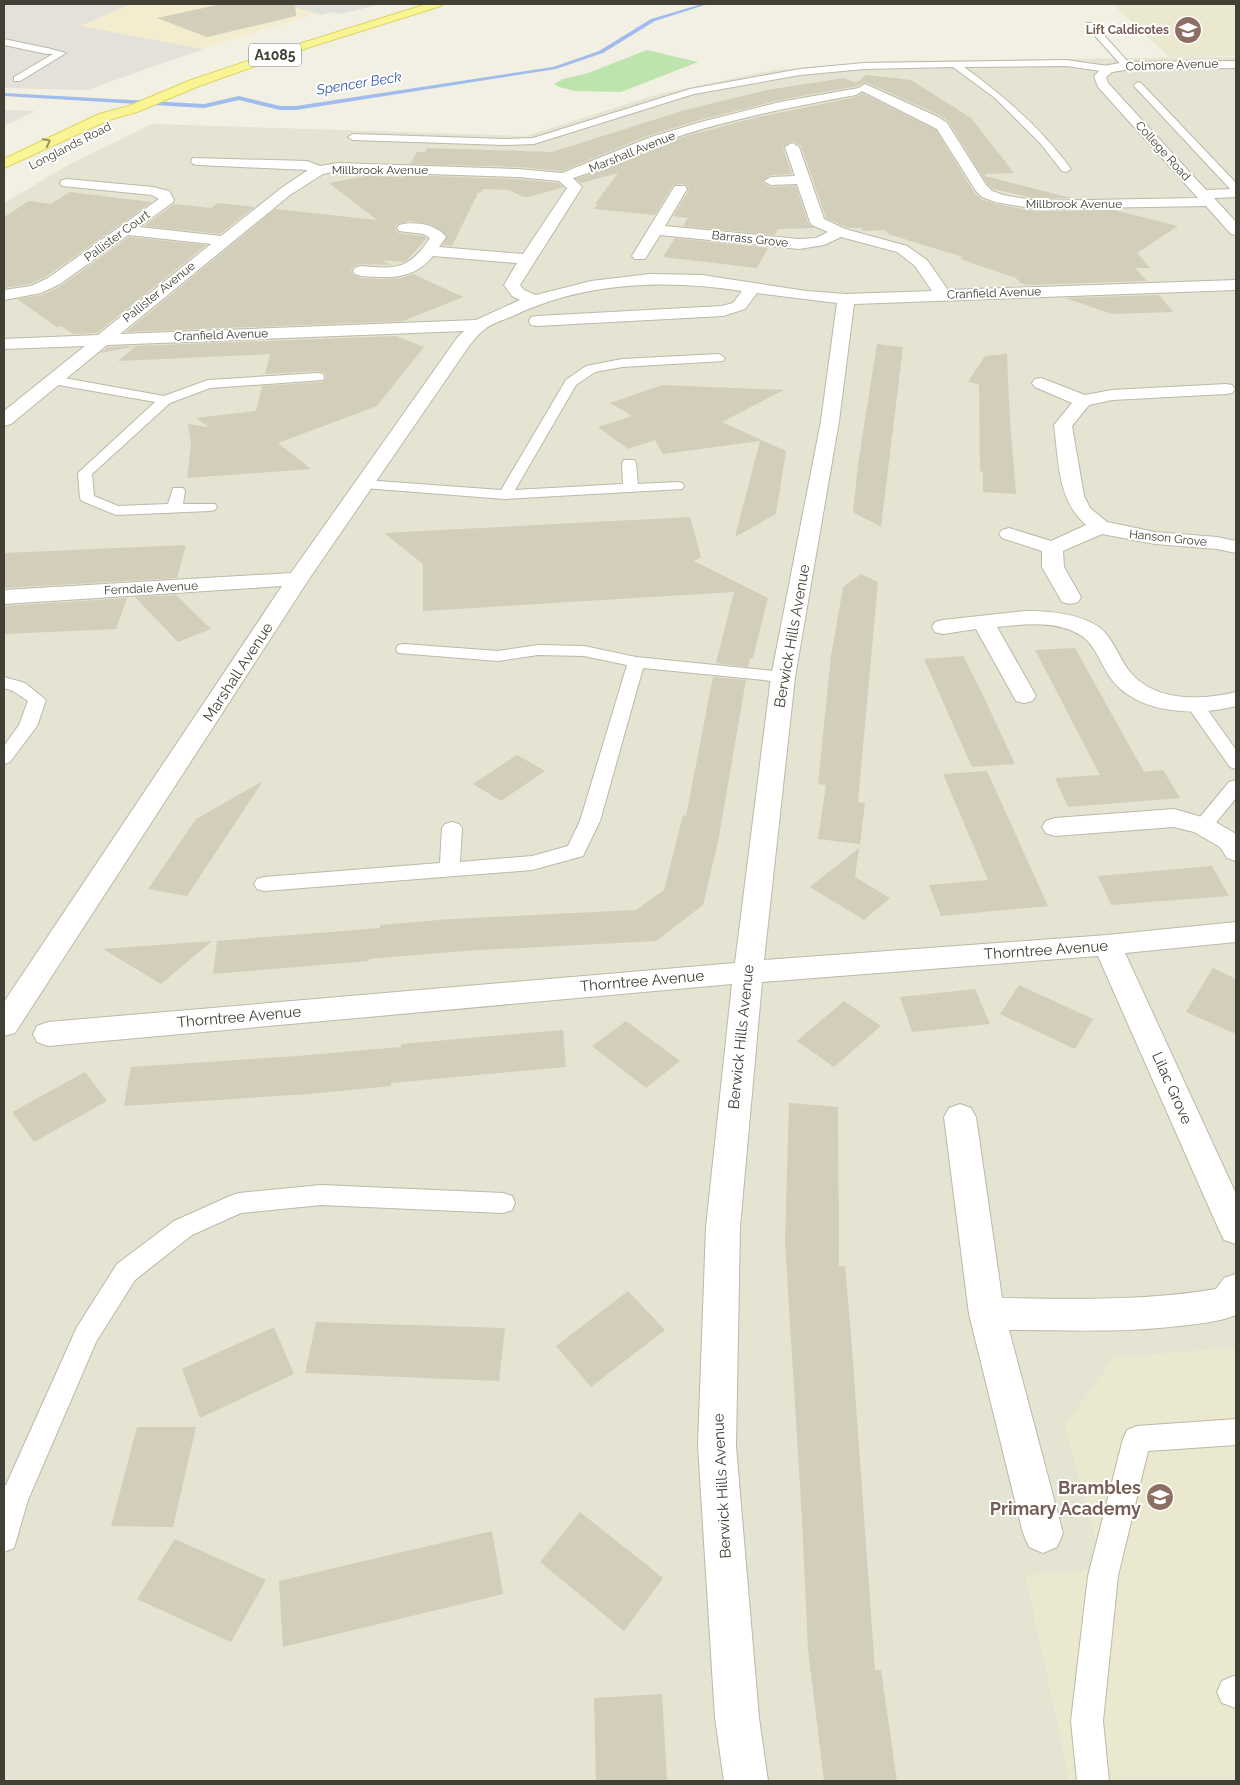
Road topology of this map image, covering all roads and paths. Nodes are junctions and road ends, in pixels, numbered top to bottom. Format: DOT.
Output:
graph roads {
  1 [pos="437,4"];
  2 [pos="1090,25"];
  3 [pos="4,42"];
  4 [pos="47,51"];
  5 [pos="954,64"];
  6 [pos="1236,64"];
  7 [pos="1127,66"];
  8 [pos="1108,69"];
  9 [pos="17,79"];
  10 [pos="1138,85"];
  11 [pos="861,89"];
  12 [pos="822,97"];
  13 [pos="890,99"];
  14 [pos="867,103"];
  15 [pos="836,105"];
  16 [pos="136,108"];
  17 [pos="353,137"];
  18 [pos="792,148"];
  19 [pos="198,161"];
  20 [pos="4,164"];
  21 [pos="1066,169"];
  22 [pos="320,170"];
  23 [pos="120,174"];
  24 [pos="563,177"];
  25 [pos="4,179"];
  26 [pos="803,180"];
  27 [pos="770,181"];
  28 [pos="66,182"];
  29 [pos="102,186"];
  30 [pos="680,189"];
  31 [pos="1236,189"];
  32 [pos="1236,193"];
  33 [pos="1206,198"];
  34 [pos="404,228"];
  35 [pos="126,230"];
  36 [pos="657,230"];
  37 [pos="1236,231"];
  38 [pos="840,232"];
  39 [pos="222,241"];
  40 [pos="430,251"];
  41 [pos="640,256"];
  42 [pos="527,259"];
  43 [pos="361,271"];
  44 [pos="1236,286"];
  45 [pos="753,288"];
  46 [pos="4,295"];
  47 [pos="943,295"];
  48 [pos="846,299"];
  49 [pos="534,300"];
  50 [pos="537,320"];
  51 [pos="479,325"];
  52 [pos="101,340"];
  53 [pos="4,344"];
  54 [pos="720,358"];
  55 [pos="659,361"];
  56 [pos="318,378"];
  57 [pos="664,378"];
  58 [pos="53,380"];
  59 [pos="1041,383"];
  60 [pos="1226,389"];
  61 [pos="1159,393"];
  62 [pos="165,400"];
  63 [pos="1084,401"];
  64 [pos="1176,411"];
  65 [pos="4,420"];
  66 [pos="629,463"];
  67 [pos="364,484"];
  68 [pos="677,486"];
  69 [pos="631,489"];
  70 [pos="178,491"];
  71 [pos="505,495"];
  72 [pos="210,507"];
  73 [pos="176,509"];
  74 [pos="1100,527"];
  75 [pos="1009,534"];
  76 [pos="1236,547"];
  77 [pos="1052,548"];
  78 [pos="298,580"];
  79 [pos="4,596"];
  80 [pos="1070,597"];
  81 [pos="983,622"];
  82 [pos="943,627"];
  83 [pos="404,649"];
  84 [pos="636,662"];
  85 [pos="783,677"];
  86 [pos="4,682"];
  87 [pos="1024,696"];
  88 [pos="1236,698"];
  89 [pos="1196,706"];
  90 [pos="4,758"];
  91 [pos="1236,763"];
  92 [pos="1236,786"];
  93 [pos="1203,826"];
  94 [pos="1055,827"];
  95 [pos="452,828"];
  96 [pos="1236,852"];
  97 [pos="450,869"];
  98 [pos="264,884"];
  99 [pos="1236,932"];
  100 [pos="1107,945"];
  101 [pos="748,972"];
  102 [pos="4,1025"];
  103 [pos="48,1034"];
  104 [pos="960,1117"];
  105 [pos="503,1203"];
  106 [pos="1236,1230"];
  107 [pos="1236,1289"];
  108 [pos="987,1314"];
  109 [pos="1236,1432"];
  110 [pos="9,1499"];
  111 [pos="1043,1533"];
  112 [pos="4,1538"];
  113 [pos="746,1781"];
  114 [pos="1093,1781"];
  1 -- 16 [label="main road, A1085"];
  2 -- 7 [label="lane"];
  3 -- 4 [label="street"];
  4 -- 9 [label="lane"];
  5 -- 8 [label="lane"];
  5 -- 17 [label="lane"];
  5 -- 21 [label="lane"];
  6 -- 7 [label="street, Colmore Avenue"];
  7 -- 8 [label="street, Colmore Avenue"];
  8 -- 33 [label="street, College Road"];
  10 -- 31 [label="lane, College Road"];
  11 -- 12 [label="street, Marshall Avenue"];
  11 -- 13 [label="street, Millbrook Avenue"];
  12 -- 15 [label="street"];
  12 -- 24 [label="street, Marshall Avenue"];
  13 -- 14 [label="street"];
  13 -- 33 [label="street, Millbrook Avenue"];
  20 -- 16 [label="main road, A1085, one-way"];
  16 -- 25 [label="main road, Longlands Road / A1085"];
  18 -- 26 [label="street"];
  19 -- 22 [label="street, Millbrook Avenue"];
  22 -- 24 [label="street, Millbrook Avenue"];
  22 -- 39 [label="street, Pallister Avenue"];
  23 -- 29 [label="street"];
  24 -- 42 [label="street, Marshall Avenue"];
  26 -- 27 [label="street"];
  26 -- 38 [label="street"];
  28 -- 29 [label="street, Pallister Court"];
  29 -- 35 [label="street, Pallister Court"];
  30 -- 36 [label="street"];
  32 -- 33 [label="street, Millbrook Avenue"];
  33 -- 37 [label="street, College Road"];
  34 -- 40 [label="street"];
  35 -- 39 [label="street"];
  35 -- 46 [label="street, Pallister Court"];
  36 -- 38 [label="street, Barrass Grove"];
  36 -- 41 [label="street"];
  38 -- 47 [label="street"];
  39 -- 52 [label="street, Pallister Avenue"];
  40 -- 42 [label="street"];
  40 -- 43 [label="street"];
  42 -- 49 [label="street, Marshall Avenue"];
  44 -- 47 [label="street, Cranfield Avenue"];
  45 -- 48 [label="street, Cranfield Avenue"];
  45 -- 49 [label="street, Cranfield Avenue"];
  45 -- 50 [label="street"];
  47 -- 48 [label="street, Cranfield Avenue"];
  48 -- 85 [label="street, Berwick Hills Avenue"];
  49 -- 51 [label="street, Cranfield Avenue"];
  51 -- 52 [label="street, Cranfield Avenue"];
  51 -- 67 [label="street, Marshall Avenue"];
  52 -- 53 [label="street, Cranfield Avenue"];
  52 -- 58 [label="street, Pallister Avenue"];
  54 -- 55 [label="lane"];
  55 -- 57 [label="lane"];
  55 -- 71 [label="lane"];
  56 -- 62 [label="lane"];
  58 -- 62 [label="lane"];
  58 -- 65 [label="street, Pallister Avenue"];
  59 -- 63 [label="street"];
  60 -- 61 [label="street"];
  61 -- 63 [label="street"];
  61 -- 64 [label="street"];
  62 -- 73 [label="lane"];
  63 -- 74 [label="street"];
  66 -- 69 [label="lane"];
  67 -- 71 [label="lane"];
  67 -- 78 [label="street, Marshall Avenue"];
  68 -- 69 [label="lane"];
  69 -- 71 [label="lane"];
  70 -- 73 [label="lane"];
  72 -- 73 [label="lane"];
  74 -- 76 [label="street, Hanson Grove"];
  74 -- 77 [label="street"];
  75 -- 77 [label="street"];
  77 -- 80 [label="street"];
  78 -- 79 [label="street, Ferndale Avenue"];
  78 -- 102 [label="street, Marshall Avenue"];
  81 -- 82 [label="street"];
  81 -- 87 [label="street"];
  81 -- 89 [label="street"];
  83 -- 84 [label="lane"];
  84 -- 85 [label="lane"];
  84 -- 97 [label="lane"];
  85 -- 101 [label="street, Berwick Hills Avenue"];
  86 -- 90 [label="lane"];
  88 -- 89 [label="street"];
  89 -- 91 [label="lane"];
  92 -- 93 [label="lane"];
  93 -- 94 [label="street"];
  93 -- 96 [label="street"];
  95 -- 97 [label="lane"];
  97 -- 98 [label="lane"];
  99 -- 100 [label="street, Thorntree Avenue"];
  100 -- 101 [label="street, Thorntree Avenue"];
  100 -- 106 [label="street, Lilac Grove"];
  101 -- 103 [label="street, Thorntree Avenue"];
  101 -- 113 [label="street, Berwick Hills Avenue"];
  104 -- 108 [label="street"];
  105 -- 110 [label="lane"];
  107 -- 108 [label="street"];
  108 -- 111 [label="street"];
  109 -- 114 [label="lane"];
  110 -- 112 [label="lane"];
}
